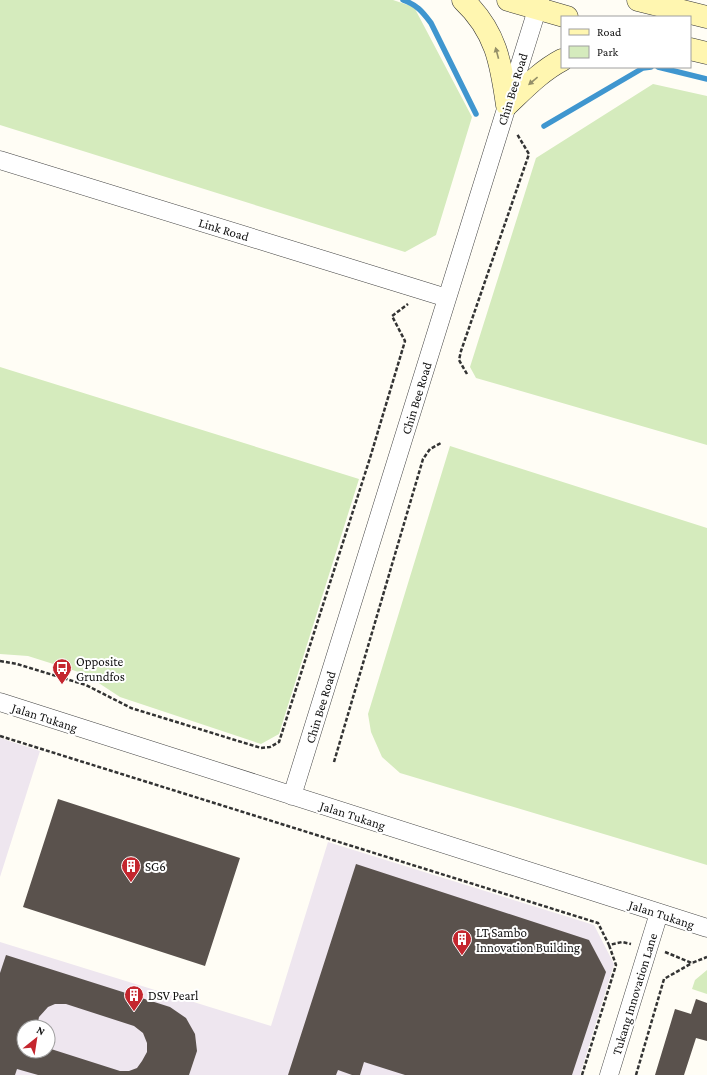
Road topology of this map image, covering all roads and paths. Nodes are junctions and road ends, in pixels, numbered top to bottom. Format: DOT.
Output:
graph roads {
  1 [pos="463,0"];
  2 [pos="508,0"];
  3 [pos="638,0"];
  4 [pos="538,4"];
  5 [pos="565,16"];
  6 [pos="707,17"];
  7 [pos="691,49"];
  8 [pos="707,53"];
  9 [pos="561,61"];
  10 [pos="507,105"];
  11 [pos="513,129"];
  12 [pos="0,160"];
  13 [pos="426,291"];
  14 [pos="447,298"];
  15 [pos="466,374"];
  16 [pos="441,443"];
  17 [pos="0,661"];
  18 [pos="0,702"];
  19 [pos="0,736"];
  20 [pos="334,762"];
  21 [pos="292,796"];
  22 [pos="659,913"];
  23 [pos="707,928"];
  24 [pos="609,946"];
  25 [pos="648,948"];
  26 [pos="707,957"];
  27 [pos="692,963"];
  28 [pos="582,1075"];
  29 [pos="609,1075"];
  30 [pos="636,1075"];
  10 -- 1 [label="main road, one-way"];
  2 -- 4 [label="main road"];
  3 -- 6 [label="main road"];
  4 -- 5 [label="main road"];
  4 -- 10 [label="street, Chin Bee Road"];
  7 -- 8 [label="main road"];
  9 -- 10 [label="main road, one-way"];
  10 -- 14 [label="street, Chin Bee Road"];
  11 -- 15 [label="path"];
  12 -- 13 [label="street, Link Road"];
  13 -- 14 [label="street, Link Road"];
  13 -- 17 [label="path"];
  14 -- 21 [label="street, Chin Bee Road"];
  16 -- 20 [label="path"];
  18 -- 21 [label="street, Jalan Tukang"];
  19 -- 24 [label="path"];
  21 -- 22 [label="street, Jalan Tukang"];
  22 -- 23 [label="street, Jalan Tukang"];
  22 -- 25 [label="street, Tukang Innovation Lane"];
  24 -- 25 [label="path"];
  24 -- 28 [label="path"];
  25 -- 27 [label="path"];
  25 -- 29 [label="street, Tukang Innovation Lane"];
  26 -- 27 [label="path"];
  27 -- 30 [label="path"];
}
